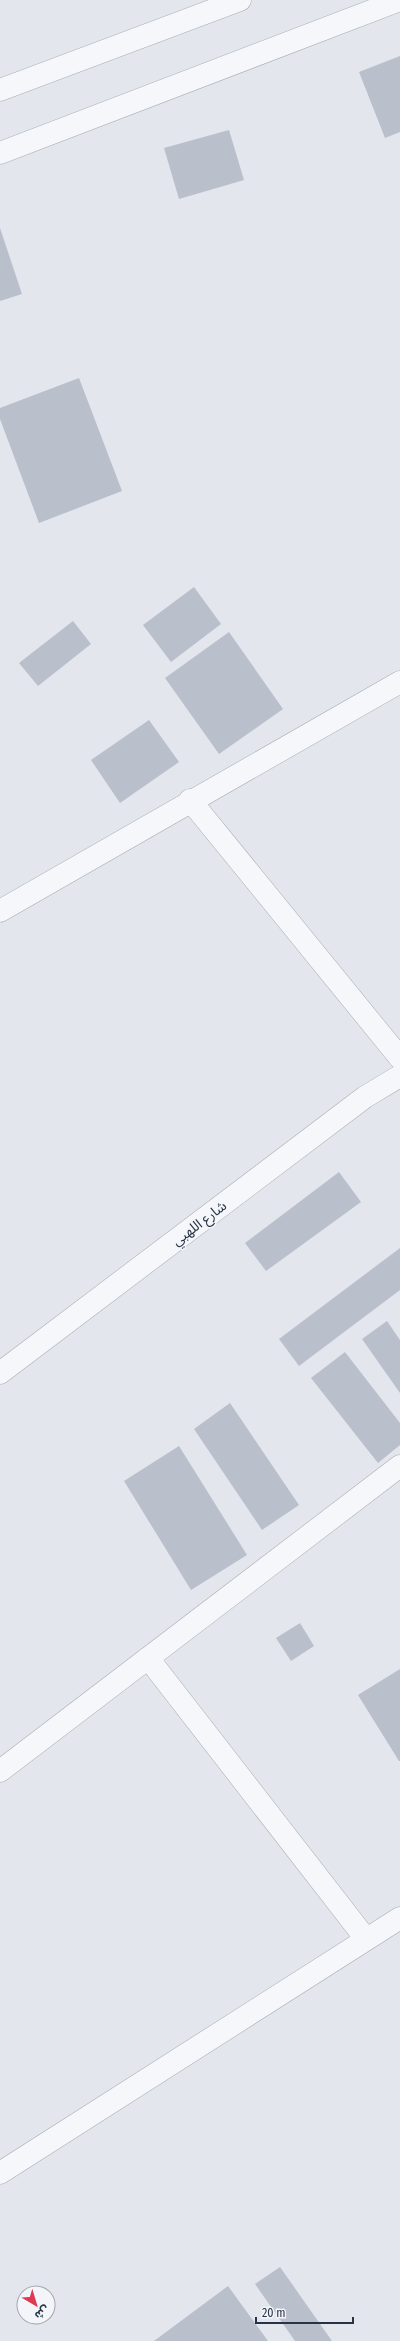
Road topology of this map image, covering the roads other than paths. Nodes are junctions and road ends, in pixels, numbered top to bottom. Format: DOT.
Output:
graph roads {
  1 [pos="240,0"];
  2 [pos="400,0"];
  3 [pos="0,90"];
  4 [pos="0,153"];
  5 [pos="400,682"];
  6 [pos="190,800"];
  7 [pos="0,911"];
  8 [pos="400,1058"];
  9 [pos="400,1076"];
  10 [pos="0,1373"];
  11 [pos="400,1466"];
  12 [pos="148,1658"];
  13 [pos="0,1771"];
  14 [pos="400,1918"];
  15 [pos="366,1939"];
  16 [pos="0,2173"];
  1 -- 3 [label="street"];
  2 -- 4 [label="street"];
  5 -- 6 [label="street"];
  6 -- 7 [label="street"];
  6 -- 8 [label="street"];
  9 -- 10 [label="street, شارع اللهبي"];
  11 -- 12 [label="street"];
  12 -- 13 [label="street"];
  12 -- 15 [label="street"];
  14 -- 15 [label="street"];
  15 -- 16 [label="street"];
}
